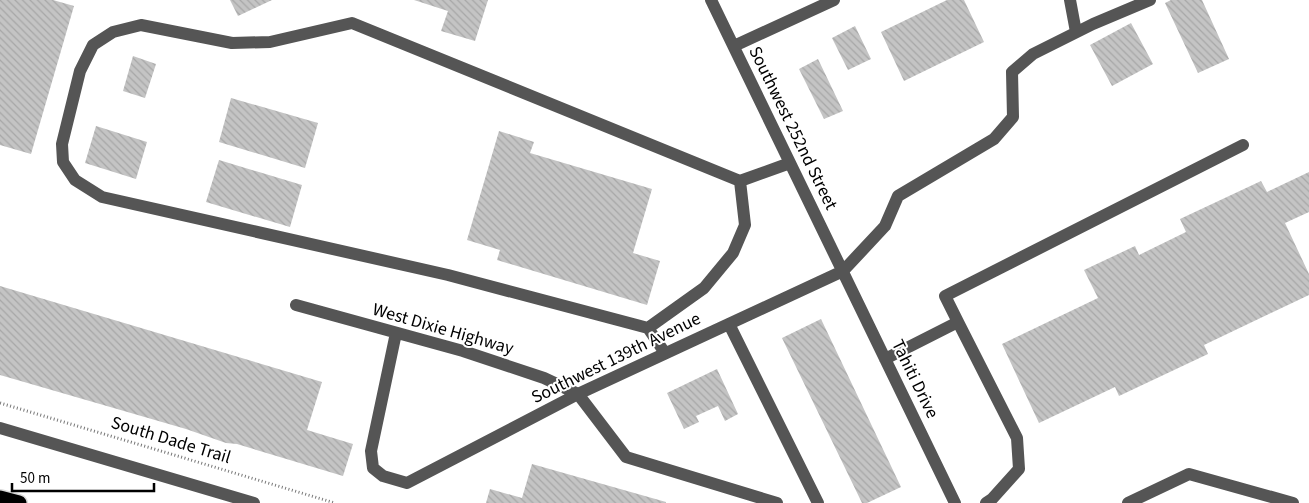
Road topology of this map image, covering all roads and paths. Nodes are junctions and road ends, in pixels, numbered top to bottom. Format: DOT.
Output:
graph roads {
  1 [pos="711,0"];
  2 [pos="834,0"];
  3 [pos="1070,0"];
  4 [pos="1150,0"];
  5 [pos="1076,32"];
  6 [pos="734,46"];
  7 [pos="1243,145"];
  8 [pos="790,163"];
  9 [pos="740,181"];
  10 [pos="843,271"];
  11 [pos="296,305"];
  12 [pos="958,322"];
  13 [pos="729,324"];
  14 [pos="648,328"];
  15 [pos="396,332"];
  16 [pos="666,353"];
  17 [pos="885,359"];
  18 [pos="578,394"];
  19 [pos="0,403"];
  20 [pos="0,428"];
  21 [pos="0,498"];
  22 [pos="18,503"];
  23 [pos="254,503"];
  24 [pos="335,503"];
  25 [pos="777,503"];
  26 [pos="818,503"];
  27 [pos="955,503"];
  28 [pos="986,503"];
  29 [pos="1128,503"];
  30 [pos="1293,503"];
  1 -- 6 [label="street, Southwest 252nd Street"];
  2 -- 6 [label="street"];
  3 -- 5 [label="street"];
  4 -- 5 [label="street"];
  5 -- 10 [label="street"];
  6 -- 8 [label="street, Southwest 252nd Street"];
  7 -- 12 [label="street"];
  8 -- 9 [label="street"];
  8 -- 10 [label="street, Southwest 252nd Street"];
  9 -- 14 [label="street"];
  9 -- 14 [label="street"];
  10 -- 13 [label="street, Southwest 139th Avenue"];
  10 -- 17 [label="street, Tahiti Drive"];
  11 -- 15 [label="street, West Dixie Highway"];
  12 -- 17 [label="street"];
  12 -- 28 [label="street"];
  13 -- 16 [label="street, Southwest 139th Avenue"];
  13 -- 26 [label="street"];
  14 -- 16 [label="street"];
  15 -- 18 [label="street, West Dixie Highway"];
  15 -- 18 [label="street, Southwest 139th Avenue"];
  16 -- 18 [label="street, Southwest 139th Avenue"];
  17 -- 27 [label="street, Tahiti Drive"];
  18 -- 25 [label="street"];
  19 -- 24 [label="path, South Dade Trail"];
  20 -- 23 [label="street"];
  21 -- 22 [label="highway"];
  29 -- 30 [label="street"];
}
